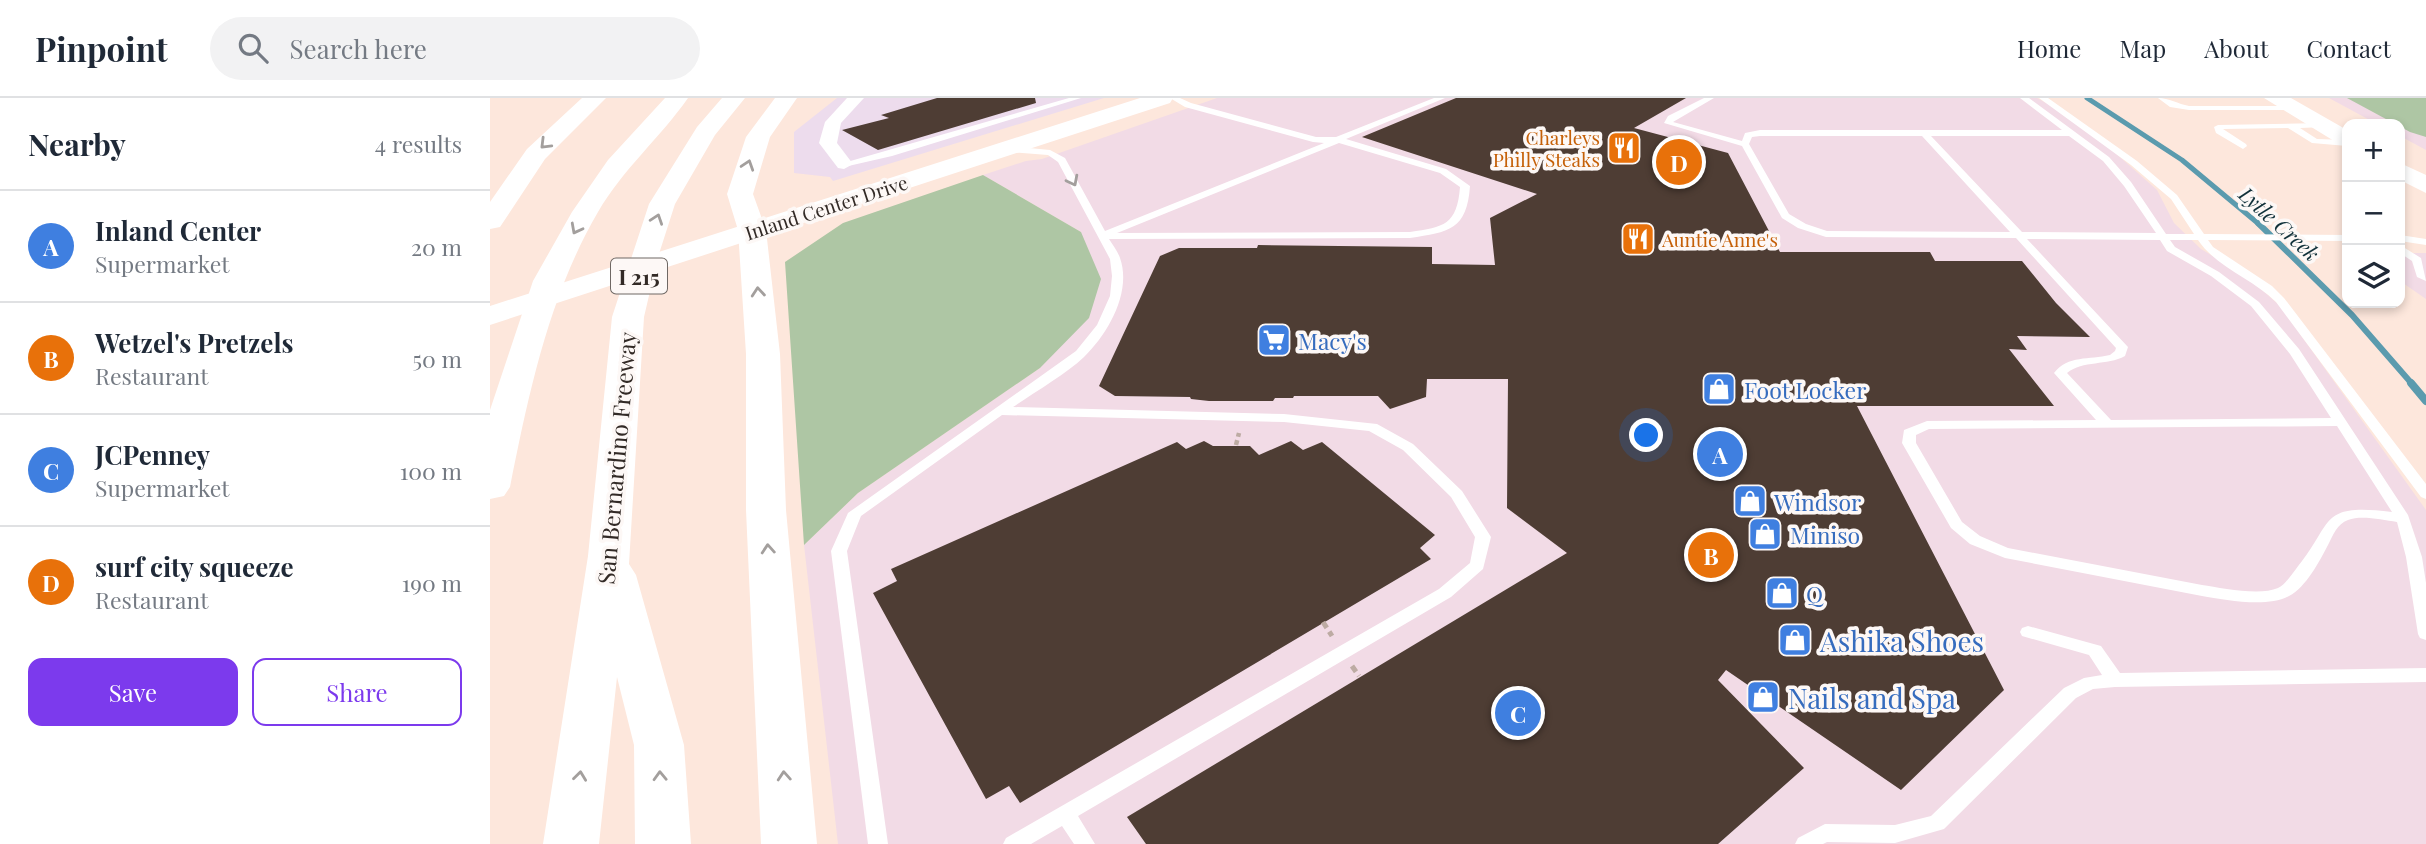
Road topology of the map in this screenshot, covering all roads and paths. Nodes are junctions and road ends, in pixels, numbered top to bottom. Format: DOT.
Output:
graph roads {
  1 [pos="595,98"];
  2 [pos="677,98"];
  3 [pos="734,98"];
  4 [pos="786,98"];
  5 [pos="856,98"];
  6 [pos="1077,98"];
  7 [pos="1162,98"];
  8 [pos="1174,98"];
  9 [pos="1187,98"];
  10 [pos="1441,98"];
  11 [pos="1710,98"];
  12 [pos="2024,98"];
  13 [pos="2043,98"];
  14 [pos="2162,98"];
  15 [pos="2239,98"];
  16 [pos="2284,107"];
  17 [pos="2342,121"];
  18 [pos="1924,133"];
  19 [pos="2072,133"];
  20 [pos="2342,138"];
  21 [pos="1339,141"];
  22 [pos="2342,141"];
  23 [pos="1745,144"];
  24 [pos="2243,146"];
  25 [pos="1009,149"];
  26 [pos="2405,153"];
  27 [pos="844,164"];
  28 [pos="2426,164"];
  29 [pos="2405,173"];
  30 [pos="2426,185"];
  31 [pos="490,220"];
  32 [pos="752,230"];
  33 [pos="2426,232"];
  34 [pos="1101,236"];
  35 [pos="2020,237"];
  36 [pos="2161,237"];
  37 [pos="2199,237"];
  38 [pos="2342,238"];
  39 [pos="2405,239"];
  40 [pos="2405,241"];
  41 [pos="2426,242"];
  42 [pos="2404,245"];
  43 [pos="2426,278"];
  44 [pos="490,316"];
  45 [pos="501,409"];
  46 [pos="999,411"];
  47 [pos="2342,422"];
  48 [pos="2107,424"];
  49 [pos="490,487"];
  50 [pos="2426,494"];
  51 [pos="2403,518"];
  52 [pos="609,556"];
  53 [pos="2028,632"];
  54 [pos="2426,634"];
  55 [pos="2426,675"];
  56 [pos="2115,680"];
  57 [pos="1065,814"];
  58 [pos="571,844"];
  59 [pos="663,844"];
  60 [pos="789,844"];
  61 [pos="878,844"];
  62 [pos="1013,844"];
  63 [pos="1085,844"];
  64 [pos="1805,844"];
  1 -- 31 [label="main road, one-way"];
  2 -- 45 [label="main road, one-way"];
  52 -- 3 [label="main road, San Bernardino Freeway / I 215, one-way"];
  32 -- 4 [label="main road, one-way"];
  5 -- 27 [label="street"];
  6 -- 27 [label="lane"];
  7 -- 25 [label="main road, Inland Center Drive"];
  8 -- 21 [label="lane"];
  9 -- 21 [label="lane"];
  10 -- 21 [label="lane"];
  11 -- 23 [label="lane"];
  12 -- 19 [label="lane"];
  13 -- 37 [label="lane"];
  14 -- 16 [label="lane"];
  15 -- 16 [label="lane"];
  16 -- 17 [label="main road"];
  16 -- 20 [label="main road"];
  16 -- 22 [label="lane"];
  16 -- 24 [label="lane"];
  18 -- 19 [label="lane"];
  18 -- 23 [label="lane"];
  18 -- 35 [label="lane"];
  19 -- 36 [label="lane"];
  21 -- 34 [label="lane"];
  21 -- 34 [label="lane"];
  23 -- 35 [label="lane"];
  25 -- 32 [label="main road, Inland Center Drive"];
  25 -- 34 [label="lane, one-way"];
  26 -- 28 [label="main road"];
  29 -- 30 [label="main road"];
  32 -- 44 [label="main road, Inland Center Drive"];
  60 -- 32 [label="main road, one-way"];
  33 -- 39 [label="lane"];
  34 -- 46 [label="lane"];
  35 -- 36 [label="lane"];
  35 -- 48 [label="lane"];
  36 -- 37 [label="lane"];
  36 -- 47 [label="lane"];
  37 -- 38 [label="lane"];
  37 -- 50 [label="lane"];
  40 -- 41 [label="lane"];
  42 -- 43 [label="lane"];
  45 -- 49 [label="main road"];
  46 -- 57 [label="lane"];
  46 -- 61 [label="lane"];
  47 -- 48 [label="lane"];
  47 -- 51 [label="lane"];
  48 -- 51 [label="lane"];
  51 -- 54 [label="lane"];
  58 -- 52 [label="main road, San Bernardino Freeway / I 215, one-way"];
  59 -- 52 [label="main road, one-way"];
  53 -- 56 [label="lane"];
  55 -- 56 [label="lane"];
  56 -- 64 [label="lane"];
  57 -- 62 [label="lane"];
  57 -- 63 [label="lane"];
}
